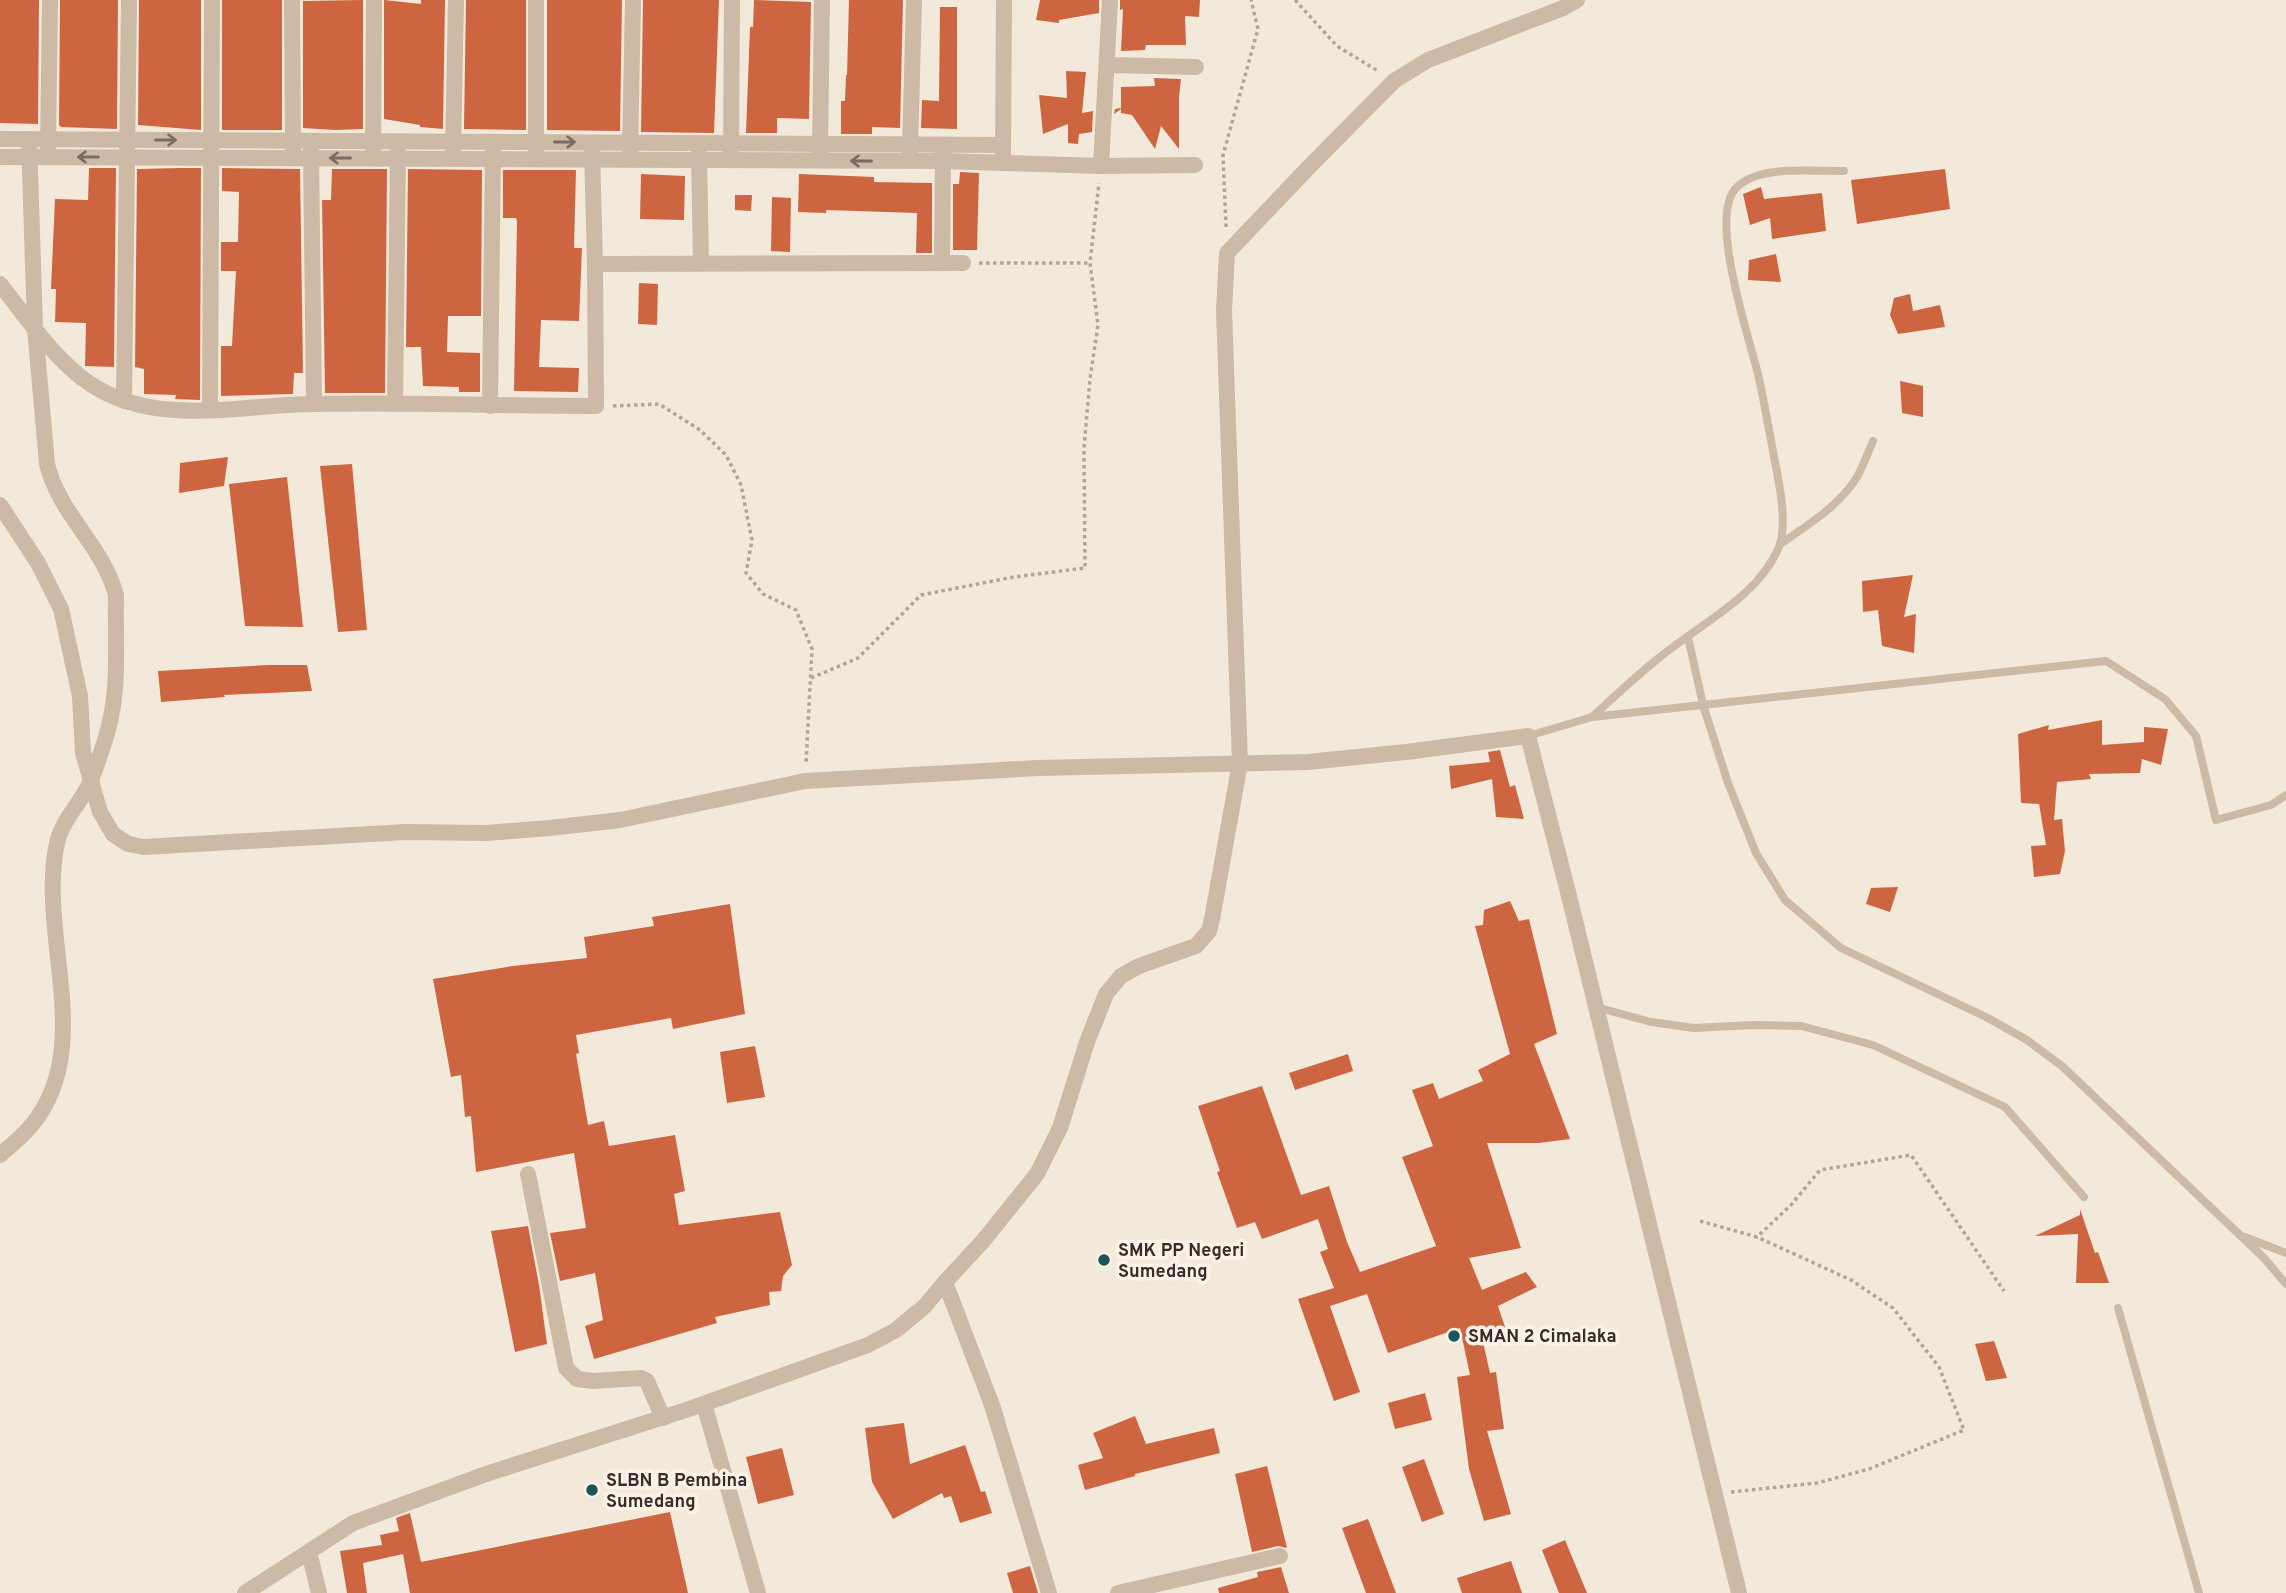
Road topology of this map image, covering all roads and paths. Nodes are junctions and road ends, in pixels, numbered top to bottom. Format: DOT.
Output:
graph roads {
  1 [pos="50,0"];
  2 [pos="129,0"];
  3 [pos="212,0"];
  4 [pos="292,0"];
  5 [pos="374,0"];
  6 [pos="456,0"];
  7 [pos="536,0"];
  8 [pos="634,0"];
  9 [pos="732,0"];
  10 [pos="822,0"];
  11 [pos="914,0"];
  12 [pos="1004,0"];
  13 [pos="1110,0"];
  14 [pos="1251,0"];
  15 [pos="1295,0"];
  16 [pos="1577,0"];
  17 [pos="1107,65"];
  18 [pos="1196,66"];
  19 [pos="1394,81"];
  20 [pos="0,139"];
  21 [pos="29,139"];
  22 [pos="48,139"];
  23 [pos="127,140"];
  24 [pos="210,140"];
  25 [pos="292,141"];
  26 [pos="311,141"];
  27 [pos="373,141"];
  28 [pos="398,141"];
  29 [pos="453,142"];
  30 [pos="493,142"];
  31 [pos="536,142"];
  32 [pos="592,142"];
  33 [pos="630,143"];
  34 [pos="699,143"];
  35 [pos="731,143"];
  36 [pos="909,143"];
  37 [pos="820,144"];
  38 [pos="1003,145"];
  39 [pos="943,153"];
  40 [pos="0,157"];
  41 [pos="30,157"];
  42 [pos="48,157"];
  43 [pos="127,157"];
  44 [pos="210,158"];
  45 [pos="293,158"];
  46 [pos="311,158"];
  47 [pos="373,158"];
  48 [pos="398,159"];
  49 [pos="453,159"];
  50 [pos="493,159"];
  51 [pos="536,159"];
  52 [pos="593,159"];
  53 [pos="630,160"];
  54 [pos="699,160"];
  55 [pos="730,160"];
  56 [pos="820,161"];
  57 [pos="910,161"];
  58 [pos="1003,164"];
  59 [pos="1195,165"];
  60 [pos="1101,166"];
  61 [pos="1844,171"];
  62 [pos="1227,253"];
  63 [pos="701,263"];
  64 [pos="942,263"];
  65 [pos="962,263"];
  66 [pos="1090,263"];
  67 [pos="595,264"];
  68 [pos="0,284"];
  69 [pos="35,328"];
  70 [pos="124,401"];
  71 [pos="314,404"];
  72 [pos="395,404"];
  73 [pos="491,406"];
  74 [pos="596,406"];
  75 [pos="210,409"];
  76 [pos="1873,441"];
  77 [pos="0,505"];
  78 [pos="1780,544"];
  79 [pos="1688,637"];
  80 [pos="811,678"];
  81 [pos="1703,705"];
  82 [pos="1592,717"];
  83 [pos="1528,736"];
  84 [pos="1240,763"];
  85 [pos="805,781"];
  86 [pos="90,782"];
  87 [pos="2286,795"];
  88 [pos="1596,1007"];
  89 [pos="0,1155"];
  90 [pos="528,1174"];
  91 [pos="2084,1197"];
  92 [pos="1700,1221"];
  93 [pos="2239,1234"];
  94 [pos="1757,1237"];
  95 [pos="2286,1253"];
  96 [pos="945,1282"];
  97 [pos="2286,1284"];
  98 [pos="2004,1291"];
  99 [pos="2118,1308"];
  100 [pos="704,1404"];
  101 [pos="663,1418"];
  102 [pos="1715,1494"];
  103 [pos="309,1552"];
  104 [pos="1280,1556"];
  105 [pos="245,1593"];
  106 [pos="319,1593"];
  107 [pos="758,1593"];
  108 [pos="1049,1593"];
  109 [pos="1118,1593"];
  110 [pos="1739,1593"];
  111 [pos="2199,1593"];
  1 -- 22 [label="street"];
  2 -- 23 [label="street"];
  3 -- 24 [label="street"];
  4 -- 25 [label="street"];
  5 -- 27 [label="street"];
  6 -- 29 [label="street"];
  7 -- 31 [label="street"];
  8 -- 33 [label="street"];
  9 -- 35 [label="street"];
  10 -- 37 [label="street"];
  11 -- 36 [label="street"];
  12 -- 38 [label="street"];
  13 -- 17 [label="street"];
  14 -- 62 [label="path"];
  15 -- 19 [label="path"];
  16 -- 19 [label="street"];
  17 -- 18 [label="street"];
  17 -- 60 [label="street"];
  19 -- 62 [label="street"];
  20 -- 21 [label="street"];
  21 -- 22 [label="street"];
  21 -- 41 [label="street"];
  22 -- 23 [label="street"];
  22 -- 42 [label="street"];
  23 -- 24 [label="street, one-way"];
  23 -- 43 [label="street"];
  24 -- 25 [label="street"];
  24 -- 44 [label="street"];
  25 -- 26 [label="street"];
  25 -- 45 [label="street"];
  26 -- 27 [label="street"];
  26 -- 46 [label="street"];
  27 -- 28 [label="street"];
  27 -- 47 [label="street"];
  28 -- 29 [label="street"];
  28 -- 48 [label="street"];
  29 -- 30 [label="street"];
  29 -- 49 [label="street"];
  30 -- 31 [label="street"];
  30 -- 50 [label="street"];
  31 -- 32 [label="street, one-way"];
  31 -- 51 [label="street"];
  32 -- 33 [label="street"];
  32 -- 52 [label="street"];
  33 -- 34 [label="street"];
  33 -- 53 [label="street"];
  34 -- 35 [label="street"];
  34 -- 54 [label="street"];
  35 -- 37 [label="street"];
  35 -- 55 [label="street"];
  36 -- 37 [label="street"];
  36 -- 39 [label="street"];
  36 -- 57 [label="street"];
  37 -- 56 [label="street"];
  38 -- 39 [label="street"];
  38 -- 58 [label="street"];
  39 -- 57 [label="street"];
  39 -- 58 [label="street"];
  39 -- 64 [label="street"];
  40 -- 41 [label="street"];
  41 -- 42 [label="street"];
  41 -- 69 [label="street"];
  43 -- 42 [label="street, one-way"];
  43 -- 44 [label="street"];
  43 -- 70 [label="street"];
  44 -- 45 [label="street"];
  44 -- 75 [label="street"];
  45 -- 46 [label="street"];
  47 -- 46 [label="street, one-way"];
  46 -- 71 [label="street"];
  47 -- 48 [label="street"];
  48 -- 49 [label="street"];
  48 -- 72 [label="street"];
  49 -- 50 [label="street"];
  50 -- 51 [label="street"];
  50 -- 73 [label="street"];
  51 -- 52 [label="street"];
  52 -- 53 [label="street"];
  52 -- 67 [label="street"];
  53 -- 54 [label="street"];
  54 -- 55 [label="street"];
  54 -- 63 [label="street"];
  55 -- 56 [label="street"];
  57 -- 56 [label="street, one-way"];
  58 -- 60 [label="street"];
  59 -- 60 [label="street"];
  60 -- 66 [label="path"];
  61 -- 78 [label="lane"];
  62 -- 84 [label="street"];
  63 -- 64 [label="street"];
  63 -- 67 [label="street"];
  64 -- 65 [label="street"];
  65 -- 66 [label="path"];
  66 -- 80 [label="path"];
  67 -- 74 [label="street"];
  68 -- 69 [label="street"];
  69 -- 70 [label="street"];
  69 -- 86 [label="street"];
  70 -- 75 [label="street"];
  71 -- 72 [label="street"];
  71 -- 75 [label="street"];
  72 -- 73 [label="street"];
  73 -- 74 [label="street"];
  74 -- 80 [label="path"];
  76 -- 78 [label="lane"];
  77 -- 86 [label="street"];
  78 -- 79 [label="lane"];
  79 -- 81 [label="lane"];
  79 -- 82 [label="lane"];
  80 -- 85 [label="path"];
  81 -- 82 [label="lane"];
  81 -- 87 [label="lane"];
  81 -- 93 [label="lane"];
  82 -- 83 [label="lane"];
  83 -- 84 [label="street"];
  83 -- 88 [label="street"];
  84 -- 85 [label="street"];
  84 -- 96 [label="street"];
  85 -- 86 [label="street"];
  86 -- 89 [label="street"];
  88 -- 91 [label="lane"];
  88 -- 102 [label="street"];
  90 -- 101 [label="street"];
  92 -- 94 [label="path"];
  93 -- 95 [label="lane"];
  93 -- 97 [label="lane"];
  94 -- 98 [label="path"];
  94 -- 102 [label="path"];
  96 -- 100 [label="street"];
  96 -- 108 [label="street"];
  99 -- 111 [label="lane"];
  100 -- 101 [label="street"];
  100 -- 107 [label="street"];
  101 -- 103 [label="street"];
  102 -- 110 [label="street"];
  103 -- 105 [label="street"];
  103 -- 106 [label="street"];
  104 -- 109 [label="street"];
}
